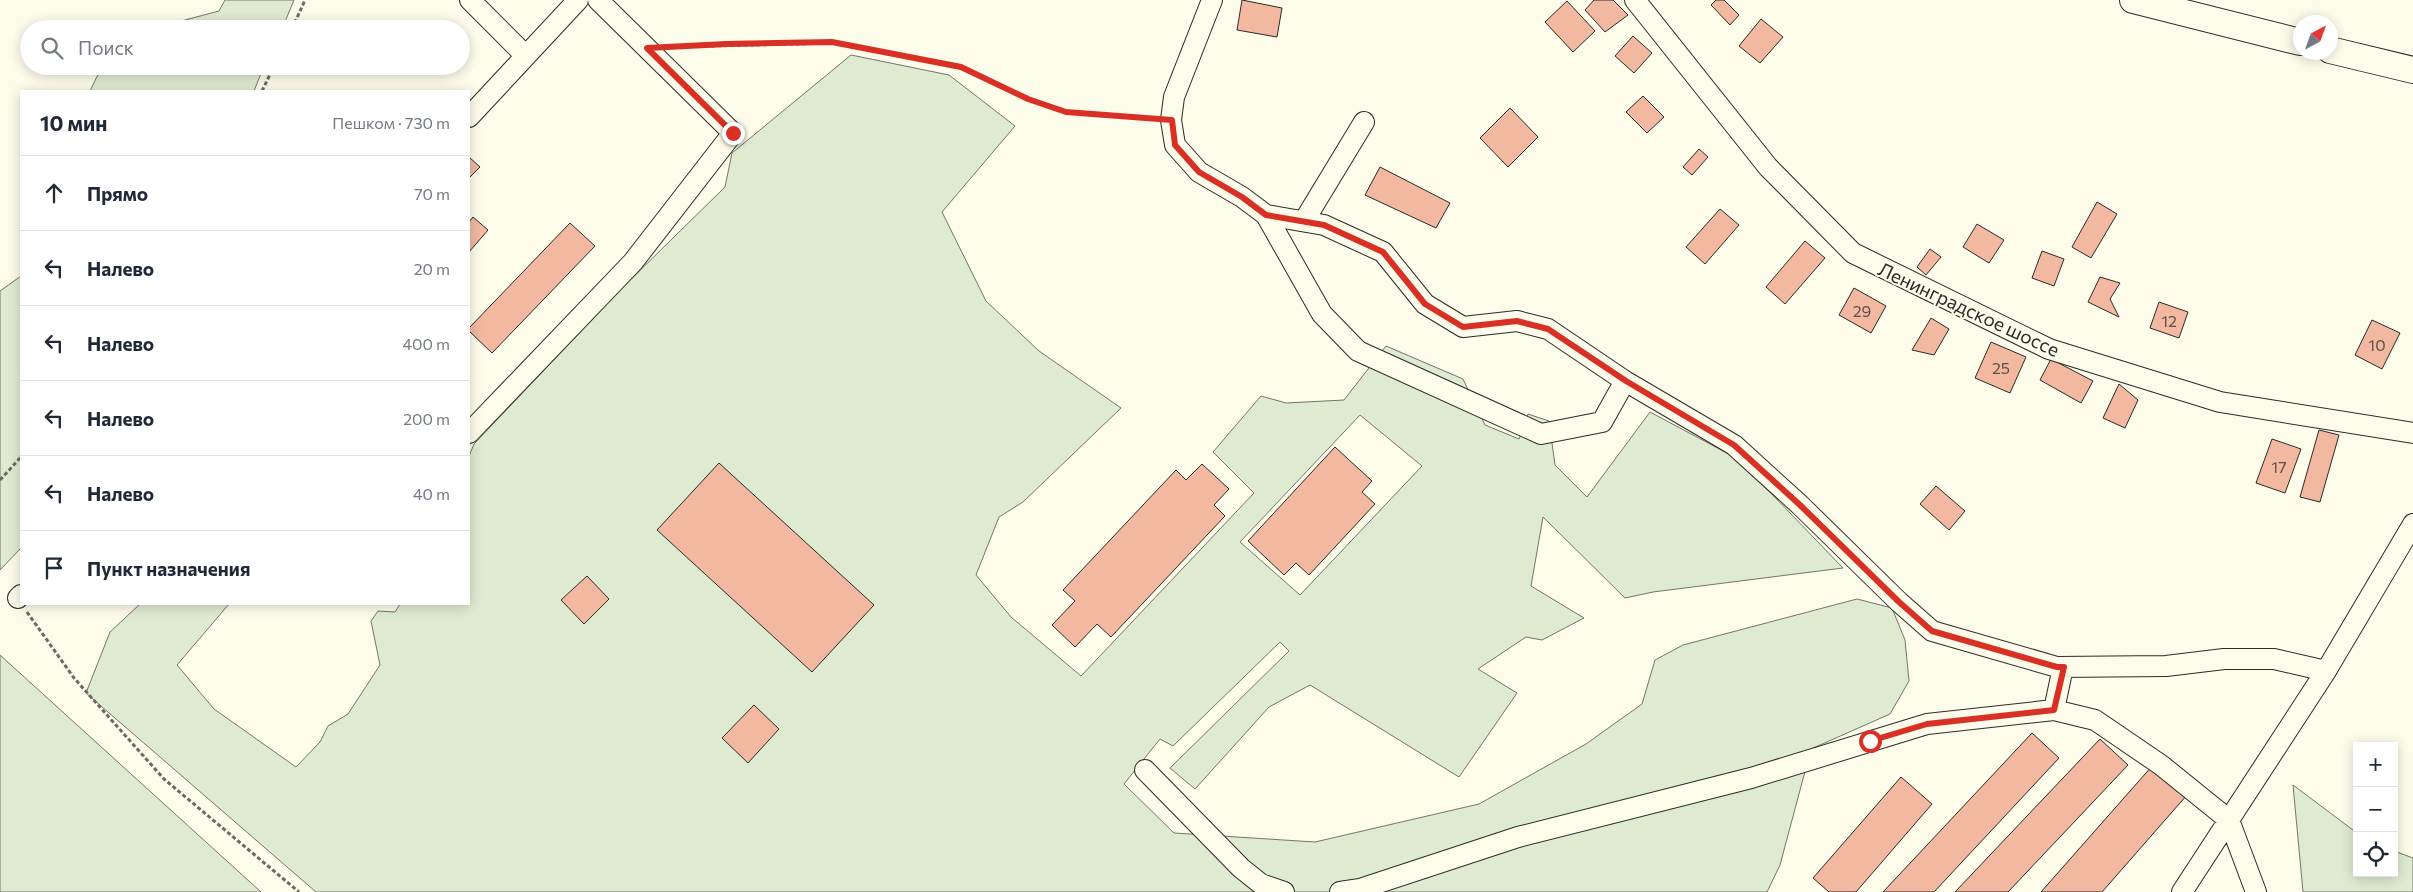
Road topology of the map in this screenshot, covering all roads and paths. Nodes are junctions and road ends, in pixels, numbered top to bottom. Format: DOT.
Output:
graph roads {
  1 [pos="305,0"];
  2 [pos="470,0"];
  3 [pos="578,0"];
  4 [pos="598,0"];
  5 [pos="1212,0"];
  6 [pos="1635,0"];
  7 [pos="2133,0"];
  8 [pos="296,20"];
  9 [pos="2293,40"];
  10 [pos="647,48"];
  11 [pos="2338,52"];
  12 [pos="526,56"];
  13 [pos="2413,70"];
  14 [pos="270,75"];
  15 [pos="262,90"];
  16 [pos="470,116"];
  17 [pos="1172,120"];
  18 [pos="1364,122"];
  19 [pos="1266,215"];
  20 [pos="1304,221"];
  21 [pos="1626,381"];
  22 [pos="470,432"];
  23 [pos="2413,433"];
  24 [pos="20,459"];
  25 [pos="0,480"];
  26 [pos="2413,524"];
  27 [pos="25,605"];
  28 [pos="2064,667"];
  29 [pos="2326,670"];
  30 [pos="2054,710"];
  31 [pos="1145,770"];
  32 [pos="2229,820"];
  33 [pos="299,892"];
  34 [pos="1284,892"];
  35 [pos="1340,892"];
  36 [pos="2182,892"];
  37 [pos="2256,892"];
  1 -- 8 [label="path"];
  2 -- 12 [label="street"];
  3 -- 12 [label="street"];
  4 -- 10 [label="street"];
  5 -- 17 [label="street"];
  6 -- 23 [label="street, Ленинградское шоссе"];
  7 -- 9 [label="main road"];
  10 -- 17 [label="path"];
  10 -- 22 [label="street"];
  11 -- 13 [label="main road"];
  12 -- 16 [label="street"];
  14 -- 15 [label="path"];
  17 -- 19 [label="street"];
  18 -- 20 [label="street"];
  19 -- 20 [label="street"];
  19 -- 21 [label="street"];
  20 -- 21 [label="street"];
  21 -- 28 [label="street"];
  24 -- 25 [label="path"];
  26 -- 29 [label="street"];
  27 -- 33 [label="path"];
  28 -- 29 [label="street"];
  28 -- 30 [label="street"];
  29 -- 32 [label="street"];
  30 -- 32 [label="street"];
  30 -- 35 [label="street"];
  31 -- 34 [label="street"];
  32 -- 36 [label="street"];
  32 -- 37 [label="street"];
}
